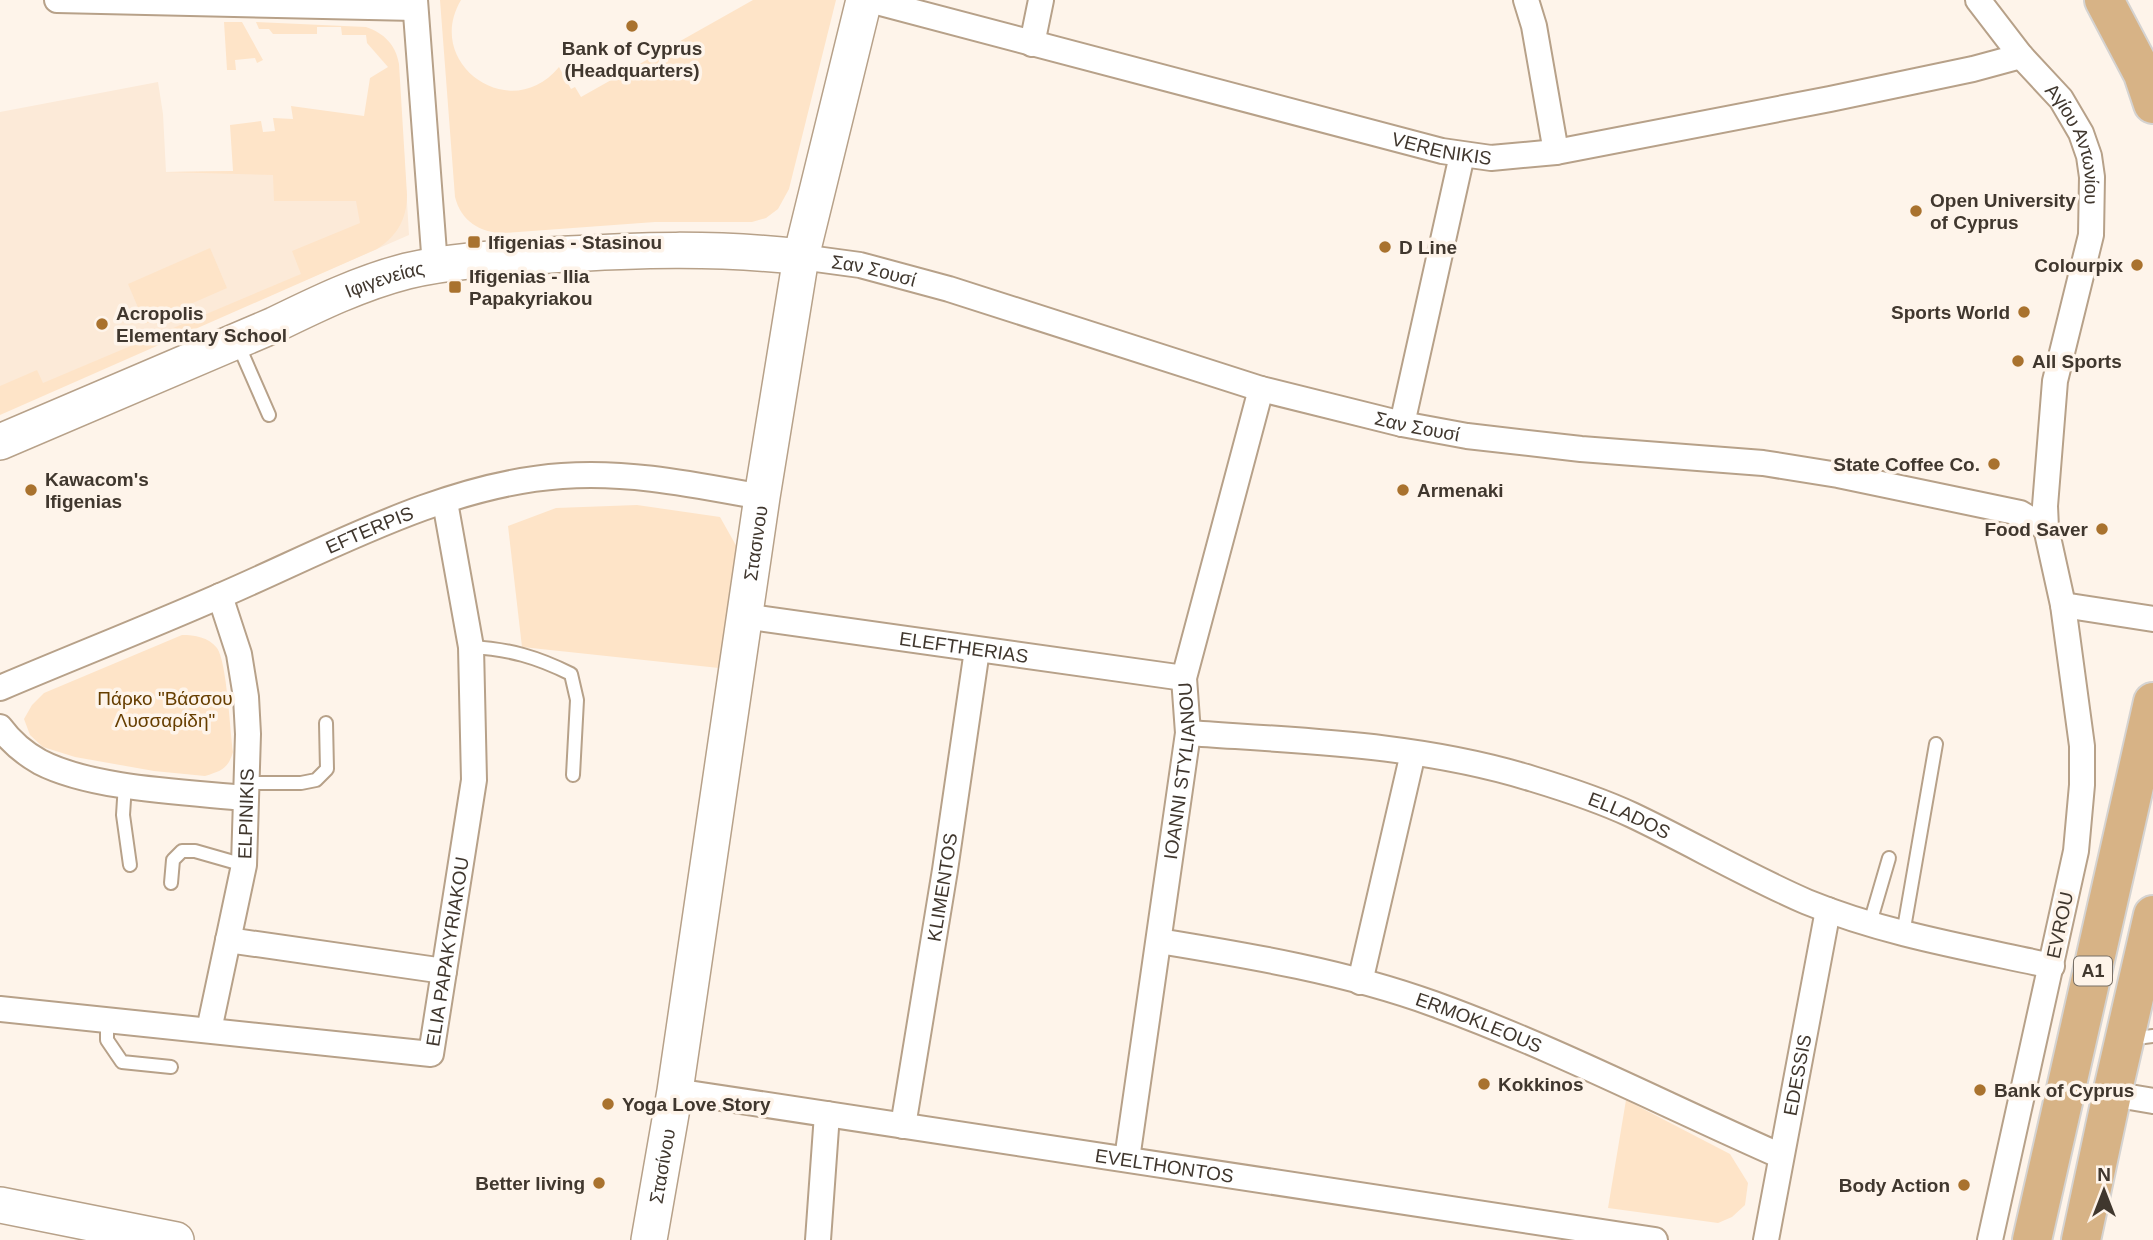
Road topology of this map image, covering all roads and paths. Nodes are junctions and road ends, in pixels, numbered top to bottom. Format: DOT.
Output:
graph roads {
  1 [pos="58,0"];
  2 [pos="83,0"];
  3 [pos="867,0"];
  4 [pos="1041,0"];
  5 [pos="1526,0"];
  6 [pos="1978,0"];
  7 [pos="2105,0"];
  8 [pos="312,3"];
  9 [pos="415,4"];
  10 [pos="1032,44"];
  11 [pos="2021,56"];
  12 [pos="2153,104"];
  13 [pos="1556,152"];
  14 [pos="1462,155"];
  15 [pos="801,257"];
  16 [pos="435,266"];
  17 [pos="237,341"];
  18 [pos="1261,389"];
  19 [pos="270,415"];
  20 [pos="1402,424"];
  21 [pos="0,442"];
  22 [pos="762,497"];
  23 [pos="445,502"];
  24 [pos="2046,528"];
  25 [pos="220,596"];
  26 [pos="2063,605"];
  27 [pos="744,616"];
  28 [pos="2153,620"];
  29 [pos="471,647"];
  30 [pos="977,650"];
  31 [pos="1184,678"];
  32 [pos="0,688"];
  33 [pos="2153,702"];
  34 [pos="326,723"];
  35 [pos="0,727"];
  36 [pos="1188,733"];
  37 [pos="1936,744"];
  38 [pos="1413,753"];
  39 [pos="573,775"];
  40 [pos="125,784"];
  41 [pos="246,790"];
  42 [pos="1889,858"];
  43 [pos="244,865"];
  44 [pos="130,866"];
  45 [pos="171,883"];
  46 [pos="1828,910"];
  47 [pos="2153,915"];
  48 [pos="1870,923"];
  49 [pos="1903,934"];
  50 [pos="228,940"];
  51 [pos="1159,941"];
  52 [pos="2052,966"];
  53 [pos="444,971"];
  54 [pos="1360,982"];
  55 [pos="0,1009"];
  56 [pos="107,1020"];
  57 [pos="209,1030"];
  58 [pos="2138,1038"];
  59 [pos="171,1067"];
  60 [pos="675,1091"];
  61 [pos="2112,1094"];
  62 [pos="2153,1101"];
  63 [pos="827,1114"];
  64 [pos="903,1126"];
  65 [pos="1781,1156"];
  66 [pos="1127,1159"];
  67 [pos="0,1205"];
  68 [pos="176,1240"];
  69 [pos="649,1240"];
  70 [pos="818,1240"];
  71 [pos="1656,1240"];
  72 [pos="1766,1240"];
  73 [pos="1990,1240"];
  74 [pos="2032,1240"];
  75 [pos="2081,1240"];
  1 -- 2 [label="street"];
  2 -- 8 [label="street"];
  3 -- 10 [label="street, VERENIKIS"];
  3 -- 15 [label="street, Στασινου"];
  4 -- 10 [label="street"];
  5 -- 13 [label="street"];
  6 -- 11 [label="street, Αγίου Αντωνίου"];
  7 -- 12 [label="main road"];
  8 -- 9 [label="street"];
  9 -- 16 [label="street"];
  10 -- 14 [label="street, VERENIKIS"];
  11 -- 13 [label="street, VERENIKIS"];
  11 -- 24 [label="street, Αγίου Αντωνίου"];
  13 -- 14 [label="street, VERENIKIS"];
  14 -- 20 [label="street"];
  15 -- 16 [label="street, Ιφιγενείας"];
  15 -- 18 [label="street, Σαν Σουσί"];
  15 -- 22 [label="street, Στασινου"];
  16 -- 17 [label="street, Ιφιγενείας"];
  17 -- 19 [label="lane"];
  17 -- 21 [label="street, Ιφιγενείας"];
  18 -- 20 [label="street, Σαν Σουσί"];
  18 -- 31 [label="street, IOANNI STYLIANOU"];
  20 -- 24 [label="street, Σαν Σουσί"];
  22 -- 23 [label="street, EFTERPIS"];
  22 -- 27 [label="street, Στασινου"];
  23 -- 25 [label="street, EFTERPIS"];
  23 -- 29 [label="street, ELIA PAPAKYRIAKOU"];
  24 -- 26 [label="street, Αγίου Αντωνίου"];
  25 -- 32 [label="street, EFTERPIS"];
  25 -- 41 [label="street, ELPINIKIS"];
  26 -- 28 [label="street"];
  26 -- 52 [label="street, EVROU"];
  27 -- 30 [label="street, ELEFTHERIAS"];
  27 -- 60 [label="street, Στασινου"];
  29 -- 39 [label="lane"];
  29 -- 53 [label="street, ELIA PAPAKYRIAKOU"];
  30 -- 31 [label="street, ELEFTHERIAS"];
  30 -- 64 [label="street, KLIMENTOS"];
  31 -- 36 [label="street, IOANNI STYLIANOU"];
  33 -- 74 [label="main road, A1"];
  34 -- 41 [label="lane"];
  35 -- 40 [label="street"];
  36 -- 38 [label="street, ELLADOS"];
  36 -- 51 [label="street, IOANNI STYLIANOU"];
  37 -- 49 [label="lane"];
  38 -- 46 [label="street, ELLADOS"];
  38 -- 54 [label="street"];
  40 -- 41 [label="street"];
  40 -- 44 [label="lane"];
  41 -- 43 [label="street, ELPINIKIS"];
  42 -- 48 [label="lane"];
  43 -- 45 [label="lane"];
  43 -- 50 [label="street, ELPINIKIS"];
  46 -- 48 [label="street, ELLADOS"];
  46 -- 65 [label="street, EDESSIS"];
  47 -- 58 [label="main road, A1"];
  48 -- 49 [label="street, ELLADOS"];
  49 -- 52 [label="street, ELLADOS"];
  50 -- 53 [label="street"];
  50 -- 57 [label="street, ELPINIKIS"];
  51 -- 54 [label="street, ERMOKLEOUS"];
  51 -- 66 [label="street, IOANNI STYLIANOU"];
  52 -- 73 [label="street, EVROU"];
  53 -- 57 [label="street, ELIA PAPAKYRIAKOU"];
  54 -- 65 [label="street, ERMOKLEOUS"];
  55 -- 56 [label="street, ELIA PAPAKYRIAKOU"];
  56 -- 57 [label="street, ELIA PAPAKYRIAKOU"];
  56 -- 59 [label="lane"];
  58 -- 61 [label="main road, A1"];
  60 -- 63 [label="street, EVELTHONTOS"];
  60 -- 69 [label="street, Στασίνου"];
  61 -- 62 [label="street"];
  61 -- 75 [label="main road, A1"];
  63 -- 64 [label="street, EVELTHONTOS"];
  63 -- 70 [label="street"];
  64 -- 66 [label="street, EVELTHONTOS"];
  65 -- 72 [label="street, EDESSIS"];
  66 -- 71 [label="street, EVELTHONTOS"];
  67 -- 68 [label="street"];
}
